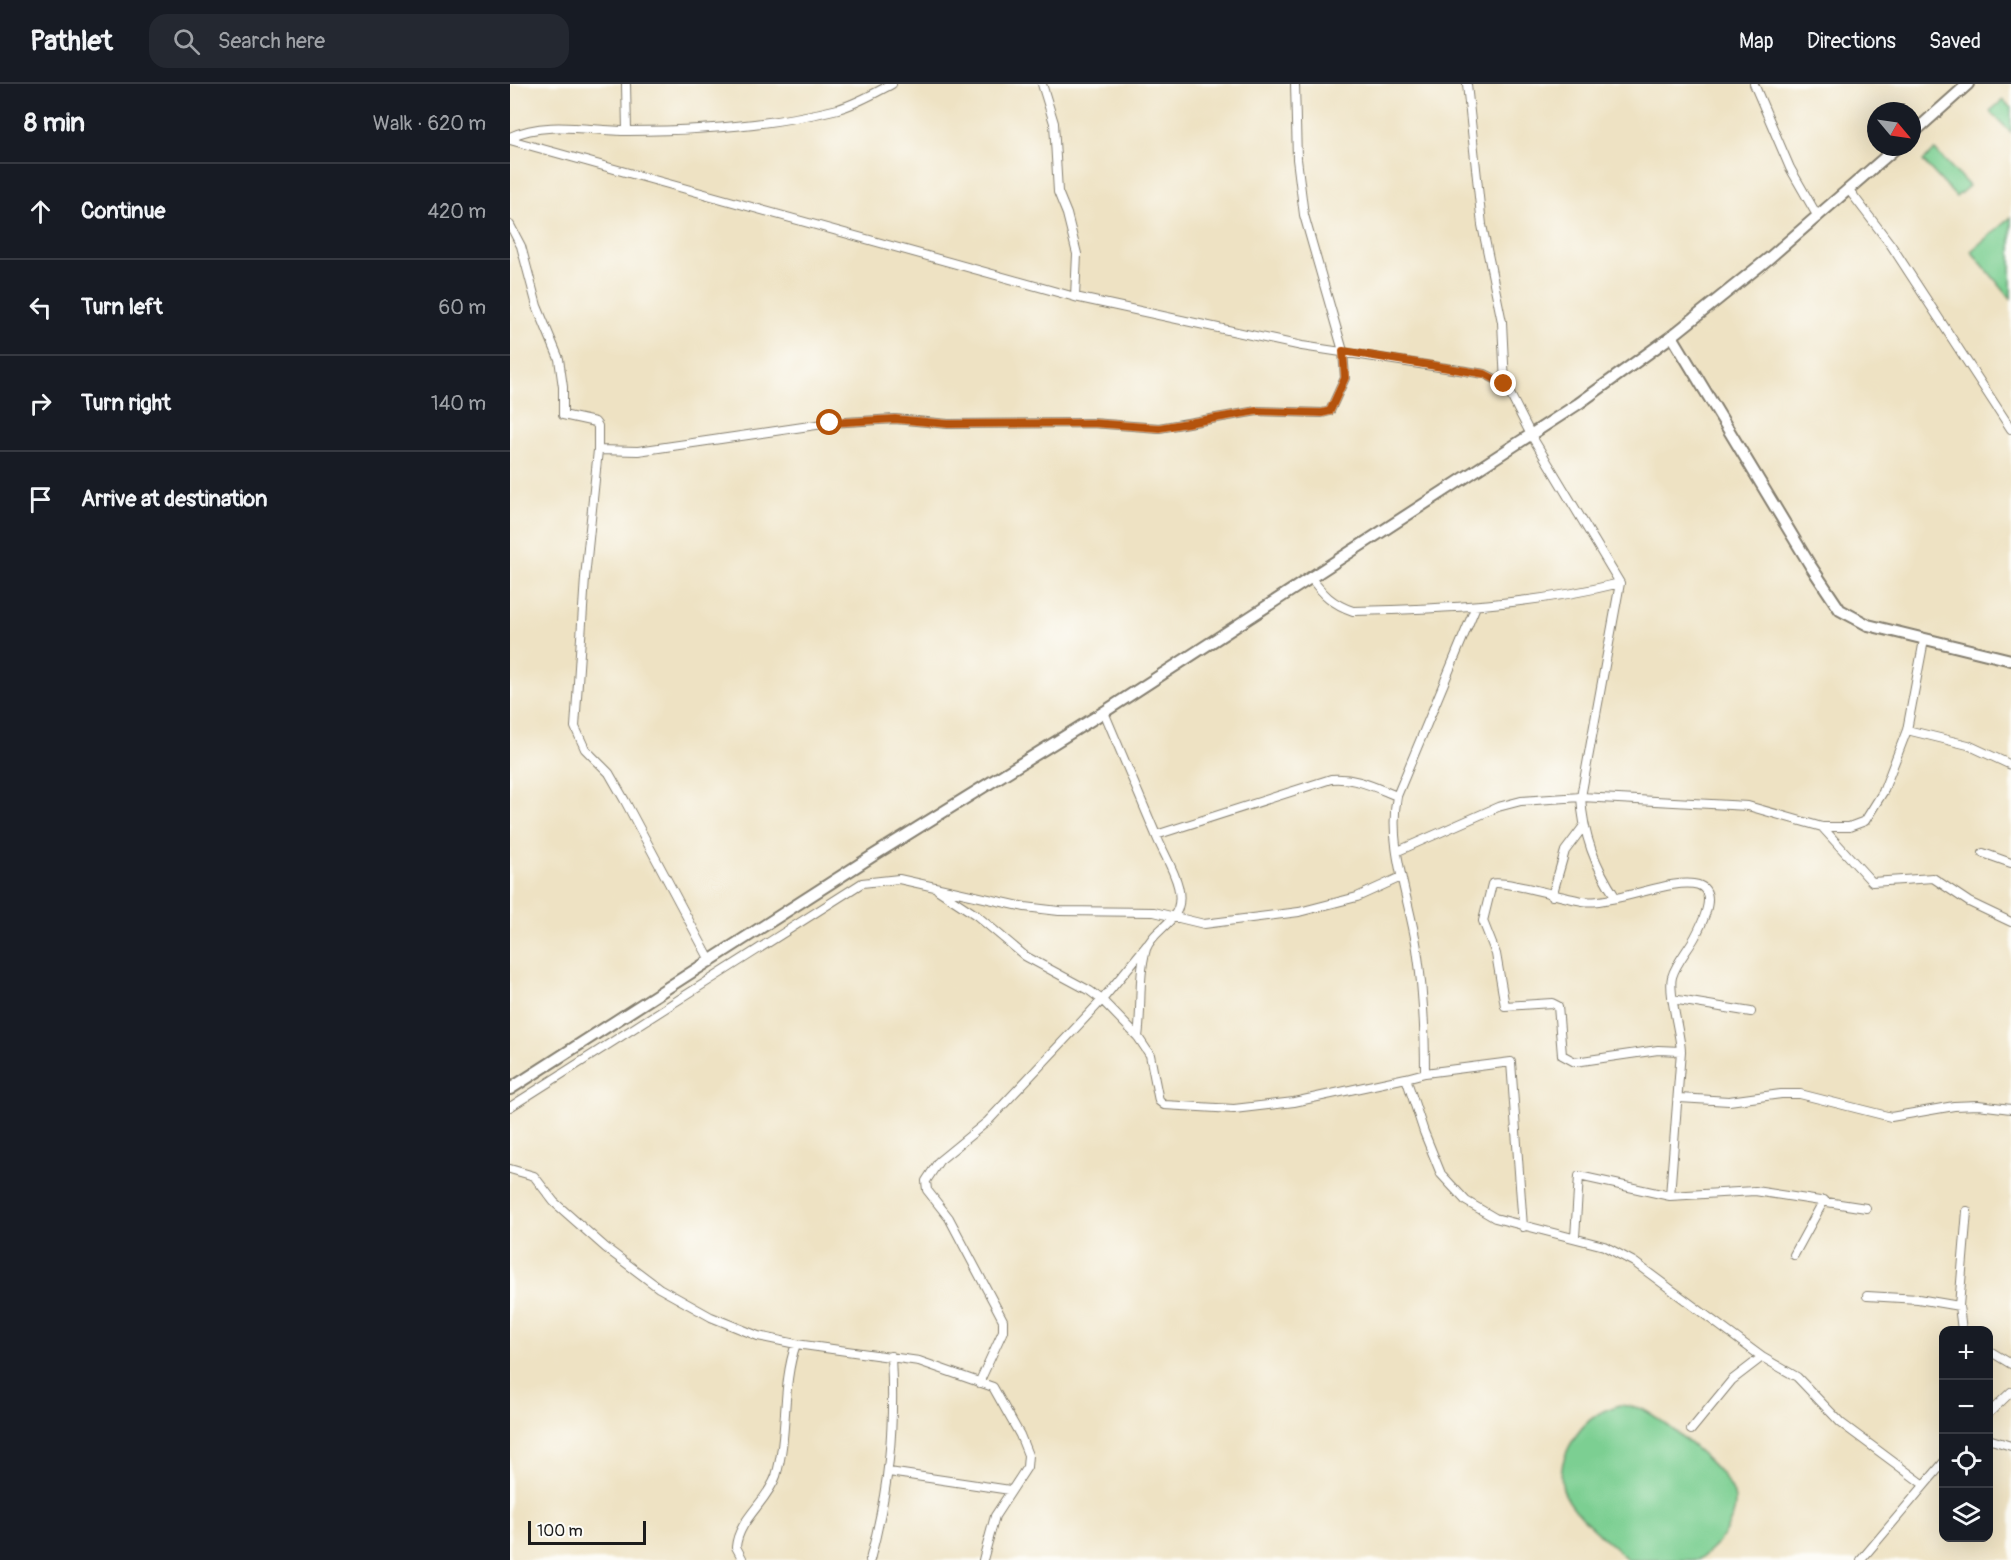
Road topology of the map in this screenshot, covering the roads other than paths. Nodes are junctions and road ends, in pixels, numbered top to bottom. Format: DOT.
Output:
graph roads {
  1 [pos="626,84"];
  2 [pos="892,84"];
  3 [pos="1042,84"];
  4 [pos="1295,84"];
  5 [pos="1467,84"];
  6 [pos="1754,84"];
  7 [pos="1968,84"];
  8 [pos="1921,126"];
  9 [pos="627,131"];
  10 [pos="510,139"];
  11 [pos="1888,156"];
  12 [pos="1849,190"];
  13 [pos="1818,217"];
  14 [pos="510,225"];
  15 [pos="1075,297"];
  16 [pos="1672,336"];
  17 [pos="1343,351"];
  18 [pos="1504,384"];
  19 [pos="2011,429"];
  20 [pos="1531,435"];
  21 [pos="598,450"];
  22 [pos="1310,577"];
  23 [pos="1620,583"];
  24 [pos="1476,606"];
  25 [pos="1924,640"];
  26 [pos="2011,660"];
  27 [pos="1104,712"];
  28 [pos="1907,730"];
  29 [pos="2011,765"];
  30 [pos="1397,796"];
  31 [pos="1581,797"];
  32 [pos="1583,826"];
  33 [pos="1822,827"];
  34 [pos="1156,836"];
  35 [pos="1398,851"];
  36 [pos="1983,853"];
  37 [pos="2011,863"];
  38 [pos="1401,877"];
  39 [pos="936,889"];
  40 [pos="1552,896"];
  41 [pos="1616,898"];
  42 [pos="1173,917"];
  43 [pos="2011,922"];
  44 [pos="1147,945"];
  45 [pos="711,962"];
  46 [pos="1672,999"];
  47 [pos="1102,1000"];
  48 [pos="1751,1012"];
  49 [pos="1138,1037"];
  50 [pos="1681,1051"];
  51 [pos="1425,1073"];
  52 [pos="1406,1078"];
  53 [pos="510,1089"];
  54 [pos="1679,1098"];
  55 [pos="510,1107"];
  56 [pos="2011,1109"];
  57 [pos="510,1169"];
  58 [pos="1670,1196"];
  59 [pos="1824,1200"];
  60 [pos="1866,1208"];
  61 [pos="1967,1210"];
  62 [pos="1523,1227"];
  63 [pos="1575,1237"];
  64 [pos="1794,1255"];
  65 [pos="1867,1296"];
  66 [pos="1959,1306"];
  67 [pos="1962,1326"];
  68 [pos="796,1344"];
  69 [pos="1993,1353"];
  70 [pos="891,1356"];
  71 [pos="1762,1357"];
  72 [pos="2011,1364"];
  73 [pos="979,1383"];
  74 [pos="2011,1392"];
  75 [pos="1993,1410"];
  76 [pos="1691,1430"];
  77 [pos="1993,1439"];
  78 [pos="2011,1446"];
  79 [pos="1939,1467"];
  80 [pos="890,1472"];
  81 [pos="1923,1484"];
  82 [pos="1010,1490"];
  83 [pos="743,1560"];
  84 [pos="870,1560"];
  85 [pos="983,1560"];
  86 [pos="1861,1560"];
  1 -- 9 [label="street"];
  2 -- 9 [label="street"];
  3 -- 15 [label="street"];
  4 -- 17 [label="street"];
  5 -- 18 [label="street"];
  6 -- 13 [label="street"];
  7 -- 8 [label="main road"];
  9 -- 10 [label="street"];
  10 -- 15 [label="street"];
  11 -- 12 [label="main road"];
  12 -- 13 [label="main road"];
  12 -- 19 [label="street"];
  13 -- 16 [label="main road"];
  14 -- 21 [label="street"];
  15 -- 17 [label="street"];
  16 -- 20 [label="main road"];
  16 -- 25 [label="main road"];
  17 -- 18 [label="street"];
  17 -- 21 [label="street"];
  18 -- 20 [label="street"];
  20 -- 22 [label="main road"];
  20 -- 23 [label="street"];
  21 -- 45 [label="street"];
  22 -- 24 [label="street"];
  22 -- 27 [label="main road"];
  23 -- 24 [label="street"];
  23 -- 31 [label="street"];
  24 -- 30 [label="street"];
  25 -- 26 [label="main road"];
  25 -- 28 [label="street"];
  27 -- 34 [label="street"];
  27 -- 45 [label="main road"];
  28 -- 29 [label="street"];
  28 -- 33 [label="street"];
  30 -- 34 [label="street"];
  30 -- 35 [label="street"];
  31 -- 32 [label="street"];
  31 -- 33 [label="street"];
  31 -- 35 [label="street"];
  32 -- 40 [label="street"];
  32 -- 41 [label="street"];
  33 -- 43 [label="street"];
  34 -- 42 [label="street"];
  35 -- 38 [label="street"];
  36 -- 37 [label="street"];
  38 -- 42 [label="street"];
  38 -- 51 [label="street"];
  39 -- 42 [label="street"];
  39 -- 47 [label="street"];
  39 -- 55 [label="street"];
  40 -- 41 [label="street"];
  40 -- 50 [label="street"];
  41 -- 46 [label="street"];
  42 -- 44 [label="street"];
  44 -- 47 [label="street"];
  44 -- 49 [label="street"];
  45 -- 53 [label="main road"];
  46 -- 48 [label="street"];
  46 -- 50 [label="street"];
  47 -- 49 [label="street"];
  47 -- 73 [label="street"];
  49 -- 52 [label="street"];
  50 -- 54 [label="street"];
  51 -- 52 [label="street"];
  51 -- 62 [label="street"];
  52 -- 62 [label="street"];
  54 -- 56 [label="street"];
  54 -- 58 [label="street"];
  57 -- 68 [label="street"];
  58 -- 59 [label="street"];
  58 -- 63 [label="street"];
  59 -- 60 [label="street"];
  59 -- 64 [label="street"];
  61 -- 66 [label="street"];
  62 -- 63 [label="street"];
  63 -- 71 [label="street"];
  65 -- 66 [label="street"];
  66 -- 67 [label="street"];
  68 -- 70 [label="street"];
  68 -- 83 [label="street"];
  69 -- 72 [label="street"];
  70 -- 73 [label="street"];
  70 -- 80 [label="street"];
  71 -- 76 [label="street"];
  71 -- 81 [label="street"];
  73 -- 82 [label="street"];
  74 -- 75 [label="street"];
  77 -- 78 [label="street"];
  79 -- 81 [label="street"];
  80 -- 82 [label="street"];
  80 -- 84 [label="street"];
  81 -- 86 [label="street"];
  82 -- 85 [label="street"];
}
